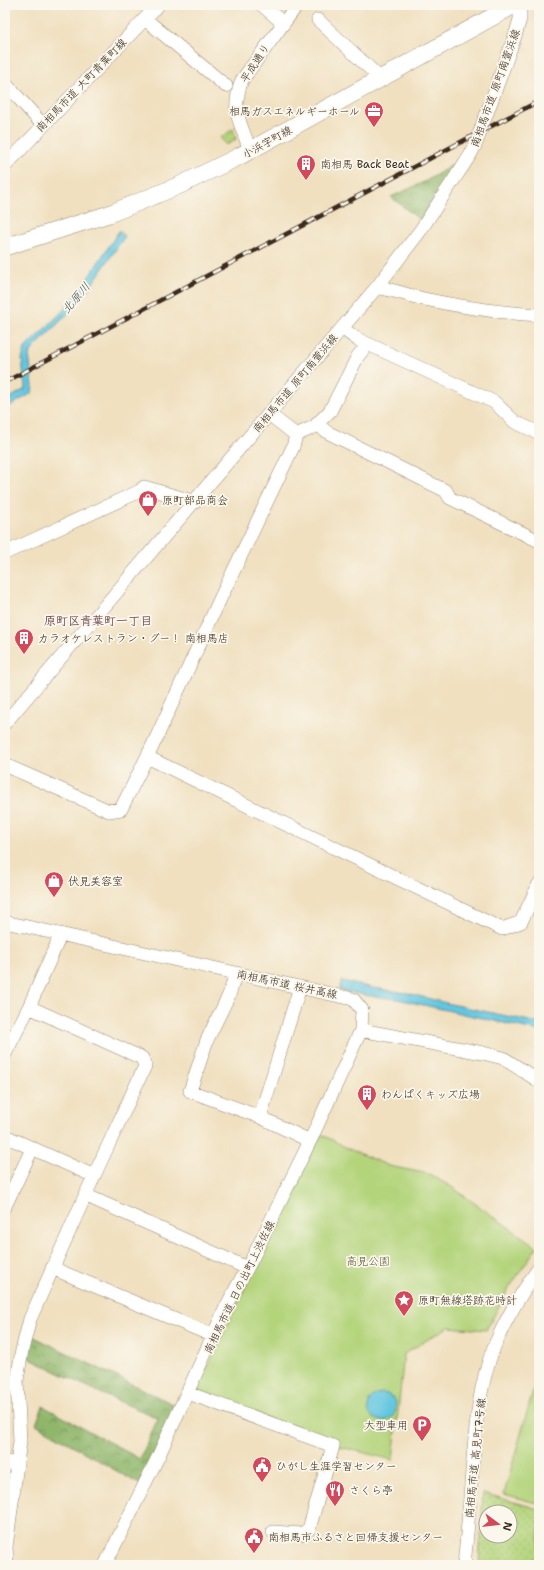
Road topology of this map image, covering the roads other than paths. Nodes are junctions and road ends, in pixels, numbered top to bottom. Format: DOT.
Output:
graph roads {
  1 [pos="158,5"];
  2 [pos="262,5"];
  3 [pos="297,5"];
  4 [pos="514,5"];
  5 [pos="520,5"];
  6 [pos="145,19"];
  7 [pos="318,20"];
  8 [pos="283,23"];
  9 [pos="381,79"];
  10 [pos="5,83"];
  11 [pos="226,86"];
  12 [pos="43,125"];
  13 [pos="250,151"];
  14 [pos="5,166"];
  15 [pos="5,247"];
  16 [pos="377,287"];
  17 [pos="539,315"];
  18 [pos="342,328"];
  19 [pos="368,344"];
  20 [pos="269,414"];
  21 [pos="318,423"];
  22 [pos="539,432"];
  23 [pos="296,435"];
  24 [pos="195,502"];
  25 [pos="539,541"];
  26 [pos="5,553"];
  27 [pos="5,723"];
  28 [pos="147,757"];
  29 [pos="5,765"];
  30 [pos="539,884"];
  31 [pos="5,922"];
  32 [pos="60,934"];
  33 [pos="236,973"];
  34 [pos="300,988"];
  35 [pos="29,1007"];
  36 [pos="361,1030"];
  37 [pos="5,1054"];
  38 [pos="539,1081"];
  39 [pos="260,1117"];
  40 [pos="5,1136"];
  41 [pos="310,1140"];
  42 [pos="32,1149"];
  43 [pos="94,1176"];
  44 [pos="86,1195"];
  45 [pos="5,1206"];
  46 [pos="52,1268"];
  47 [pos="247,1268"];
  48 [pos="539,1268"];
  49 [pos="214,1336"];
  50 [pos="11,1379"];
  51 [pos="188,1393"];
  52 [pos="11,1464"];
  53 [pos="272,1532"];
  54 [pos="6,1546"];
  55 [pos="7,1565"];
  56 [pos="105,1565"];
  57 [pos="464,1565"];
  1 -- 6 [label="street, 南相馬市道 大町青葉町線"];
  2 -- 8 [label="street"];
  3 -- 8 [label="street, 平成通り"];
  4 -- 9 [label="main road, 小浜字町線"];
  5 -- 16 [label="street, 南相馬市道 原町南萱浜線"];
  6 -- 11 [label="street"];
  6 -- 12 [label="street, 南相馬市道 大町青葉町線"];
  7 -- 9 [label="street"];
  8 -- 13 [label="street, 平成通り"];
  9 -- 13 [label="main road, 小浜字町線"];
  10 -- 12 [label="street"];
  12 -- 14 [label="street, 南相馬市道 大町青葉町線"];
  13 -- 15 [label="main road, 小浜字町線"];
  16 -- 17 [label="street"];
  16 -- 18 [label="street, 南相馬市道 原町南萱浜線"];
  18 -- 19 [label="street"];
  18 -- 20 [label="street, 南相馬市道 原町南萱浜線"];
  19 -- 21 [label="street"];
  19 -- 22 [label="street"];
  20 -- 23 [label="street"];
  20 -- 24 [label="street, 南相馬市道 原町南萱浜線"];
  21 -- 23 [label="street"];
  21 -- 25 [label="street"];
  23 -- 28 [label="street"];
  24 -- 26 [label="street"];
  24 -- 27 [label="street, 南相馬市道 原町南萱浜線"];
  28 -- 29 [label="street"];
  28 -- 30 [label="street"];
  31 -- 32 [label="street, 南相馬市道 桜井高線"];
  32 -- 33 [label="street, 南相馬市道 桜井高線"];
  32 -- 35 [label="street"];
  33 -- 34 [label="street, 南相馬市道 桜井高線"];
  33 -- 39 [label="street"];
  34 -- 36 [label="street, 南相馬市道 桜井高線"];
  34 -- 39 [label="street"];
  35 -- 37 [label="street"];
  35 -- 43 [label="street"];
  36 -- 38 [label="street"];
  36 -- 41 [label="street, 南相馬市道 日の出町上渋佐線"];
  39 -- 41 [label="street"];
  40 -- 42 [label="street"];
  41 -- 47 [label="street, 南相馬市道 日の出町上渋佐線"];
  42 -- 43 [label="street"];
  42 -- 45 [label="street"];
  43 -- 44 [label="street"];
  44 -- 46 [label="street"];
  44 -- 47 [label="street"];
  46 -- 49 [label="street"];
  46 -- 50 [label="street"];
  47 -- 49 [label="street, 南相馬市道 日の出町上渋佐線"];
  48 -- 57 [label="street, 南相馬市道 高見町7号線"];
  49 -- 51 [label="street, 南相馬市道 日の出町上渋佐線"];
  50 -- 52 [label="street"];
  51 -- 53 [label="street"];
  51 -- 56 [label="street, 南相馬市道 日の出町上渋佐線"];
  52 -- 54 [label="street"];
  54 -- 55 [label="street"];
}
